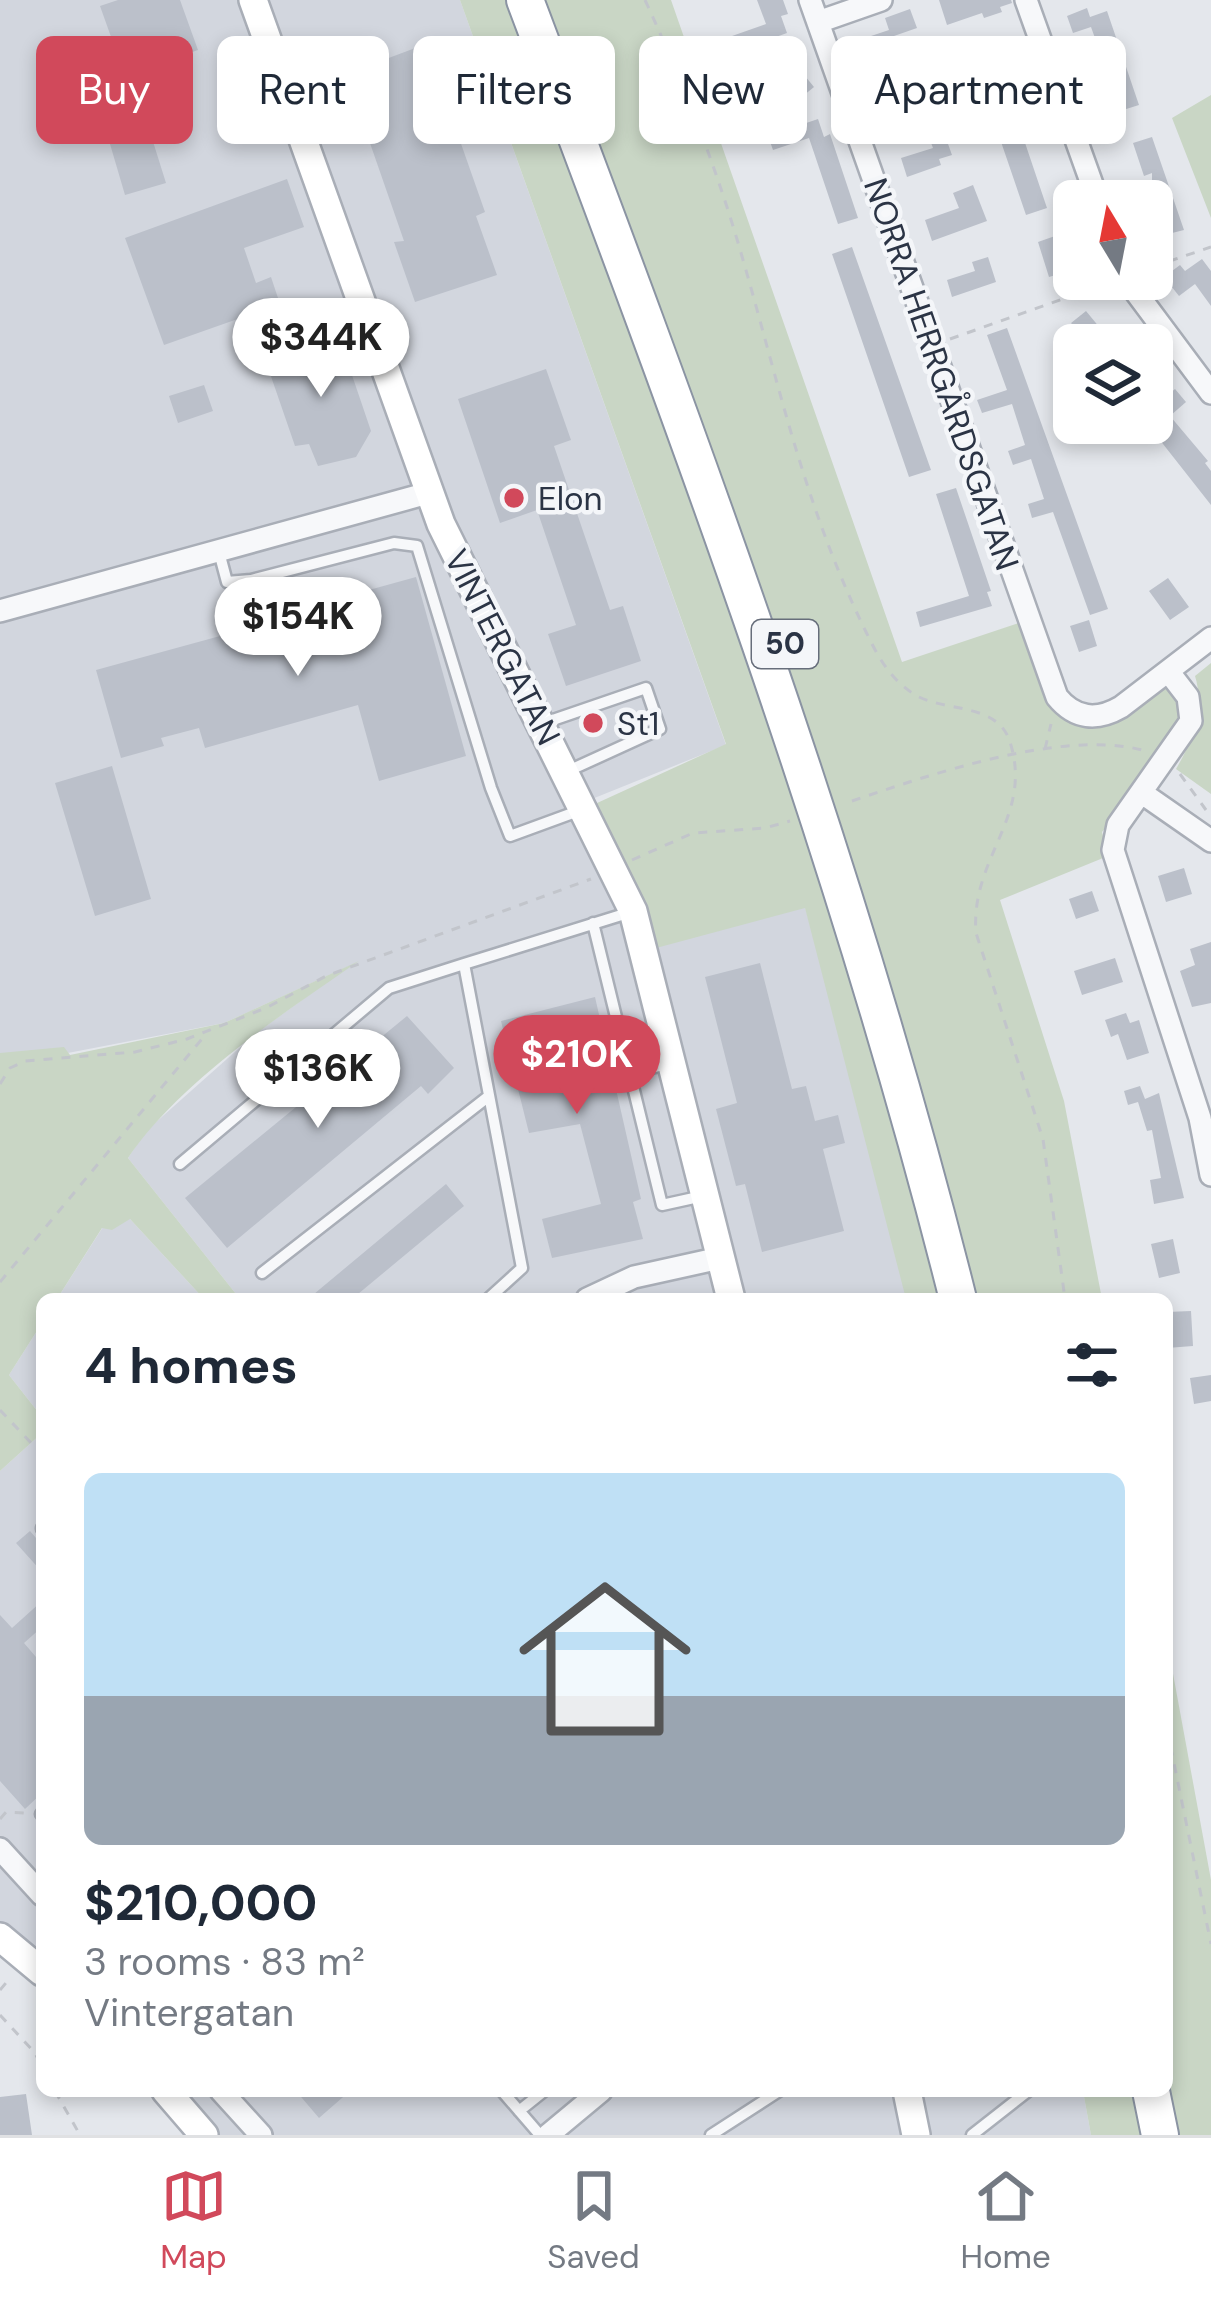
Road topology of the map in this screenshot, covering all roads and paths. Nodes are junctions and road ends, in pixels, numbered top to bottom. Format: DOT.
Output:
graph roads {
  1 [pos="254,0"];
  2 [pos="525,0"];
  3 [pos="550,0"];
  4 [pos="645,0"];
  5 [pos="810,0"];
  6 [pos="881,0"];
  7 [pos="1026,0"];
  8 [pos="818,22"];
  9 [pos="1090,180"];
  10 [pos="1211,247"];
  11 [pos="1173,260"];
  12 [pos="1062,300"];
  13 [pos="1138,300"];
  14 [pos="932,346"];
  15 [pos="1211,393"];
  16 [pos="428,493"];
  17 [pos="218,550"];
  18 [pos="0,611"];
  19 [pos="1211,638"];
  20 [pos="1168,671"];
  21 [pos="1063,704"];
  22 [pos="541,724"];
  23 [pos="1045,751"];
  24 [pos="1013,756"];
  25 [pos="1164,762"];
  26 [pos="566,772"];
  27 [pos="1142,793"];
  28 [pos="851,801"];
  29 [pos="584,809"];
  30 [pos="1211,815"];
  31 [pos="802,817"];
  32 [pos="1211,841"];
  33 [pos="614,868"];
  34 [pos="633,911"];
  35 [pos="593,923"];
  36 [pos="464,964"];
  37 [pos="207,1032"];
  38 [pos="672,1064"];
  39 [pos="630,1073"];
  40 [pos="0,1084"];
  41 [pos="489,1096"];
  42 [pos="179,1164"];
  43 [pos="1211,1175"];
  44 [pos="705,1195"];
  45 [pos="720,1258"];
  46 [pos="262,1273"];
  47 [pos="0,1282"];
  48 [pos="495,1293"];
  49 [pos="600,1293"];
  50 [pos="729,1293"];
  51 [pos="956,1293"];
  52 [pos="981,1293"];
  53 [pos="1064,1293"];
  54 [pos="0,1411"];
  55 [pos="36,1446"];
  56 [pos="1173,1758"];
  57 [pos="36,1814"];
  58 [pos="0,1819"];
  59 [pos="0,1849"];
  60 [pos="36,1888"];
  61 [pos="0,1937"];
  62 [pos="1211,1944"];
  63 [pos="36,1967"];
  64 [pos="10,1978"];
  65 [pos="0,1990"];
  66 [pos="0,2015"];
  67 [pos="36,2056"];
  68 [pos="58,2097"];
  69 [pos="171,2097"];
  70 [pos="226,2097"];
  71 [pos="507,2097"];
  72 [pos="536,2097"];
  73 [pos="593,2097"];
  74 [pos="770,2097"];
  75 [pos="909,2097"];
  76 [pos="1020,2097"];
  77 [pos="1127,2097"];
  78 [pos="1151,2097"];
  79 [pos="519,2111"];
  80 [pos="80,2135"];
  81 [pos="203,2135"];
  82 [pos="261,2135"];
  83 [pos="544,2135"];
  84 [pos="711,2135"];
  85 [pos="916,2135"];
  86 [pos="972,2135"];
  87 [pos="1135,2135"];
  88 [pos="1160,2135"];
  1 -- 16 [label="street, VINTERGATAN"];
  2 -- 51 [label="highway, 50"];
  3 -- 52 [label="highway, 50"];
  4 -- 24 [label="path"];
  5 -- 8 [label="street, NORRA HERRGÅRDSGATAN"];
  6 -- 8 [label="street"];
  7 -- 9 [label="street"];
  8 -- 14 [label="street, NORRA HERRGÅRDSGATAN"];
  10 -- 11 [label="path"];
  12 -- 14 [label="path"];
  13 -- 15 [label="street"];
  14 -- 21 [label="street, NORRA HERRGÅRDSGATAN"];
  16 -- 17 [label="street"];
  16 -- 22 [label="street, VINTERGATAN"];
  17 -- 18 [label="street"];
  17 -- 29 [label="lane"];
  19 -- 20 [label="street"];
  20 -- 21 [label="street"];
  20 -- 25 [label="street"];
  21 -- 23 [label="path"];
  22 -- 26 [label="street, VINTERGATAN"];
  22 -- 26 [label="lane"];
  23 -- 24 [label="path"];
  23 -- 25 [label="path"];
  24 -- 28 [label="path"];
  24 -- 53 [label="path"];
  25 -- 27 [label="street"];
  25 -- 30 [label="path"];
  26 -- 29 [label="street, VINTERGATAN"];
  27 -- 32 [label="street"];
  27 -- 43 [label="street"];
  29 -- 33 [label="street, VINTERGATAN"];
  31 -- 33 [label="path"];
  33 -- 34 [label="street, VINTERGATAN"];
  33 -- 37 [label="path"];
  34 -- 35 [label="lane"];
  34 -- 38 [label="street, VINTERGATAN"];
  35 -- 36 [label="lane"];
  35 -- 39 [label="lane"];
  36 -- 41 [label="lane"];
  36 -- 42 [label="lane"];
  37 -- 40 [label="path"];
  37 -- 47 [label="path"];
  38 -- 39 [label="lane"];
  38 -- 44 [label="street, VINTERGATAN"];
  39 -- 44 [label="lane"];
  41 -- 46 [label="lane"];
  41 -- 48 [label="lane"];
  44 -- 45 [label="street, VINTERGATAN"];
  45 -- 49 [label="street"];
  45 -- 50 [label="street, VINTERGATAN"];
  54 -- 55 [label="path"];
  56 -- 62 [label="path"];
  57 -- 58 [label="path"];
  59 -- 60 [label="street"];
  61 -- 63 [label="street"];
  64 -- 65 [label="path"];
  66 -- 67 [label="path"];
  68 -- 80 [label="path"];
  69 -- 81 [label="street"];
  70 -- 82 [label="street"];
  71 -- 79 [label="lane"];
  72 -- 79 [label="lane"];
  73 -- 83 [label="street"];
  74 -- 84 [label="lane"];
  75 -- 85 [label="street"];
  76 -- 86 [label="lane"];
  77 -- 87 [label="highway"];
  78 -- 88 [label="highway"];
  79 -- 83 [label="lane"];
}
